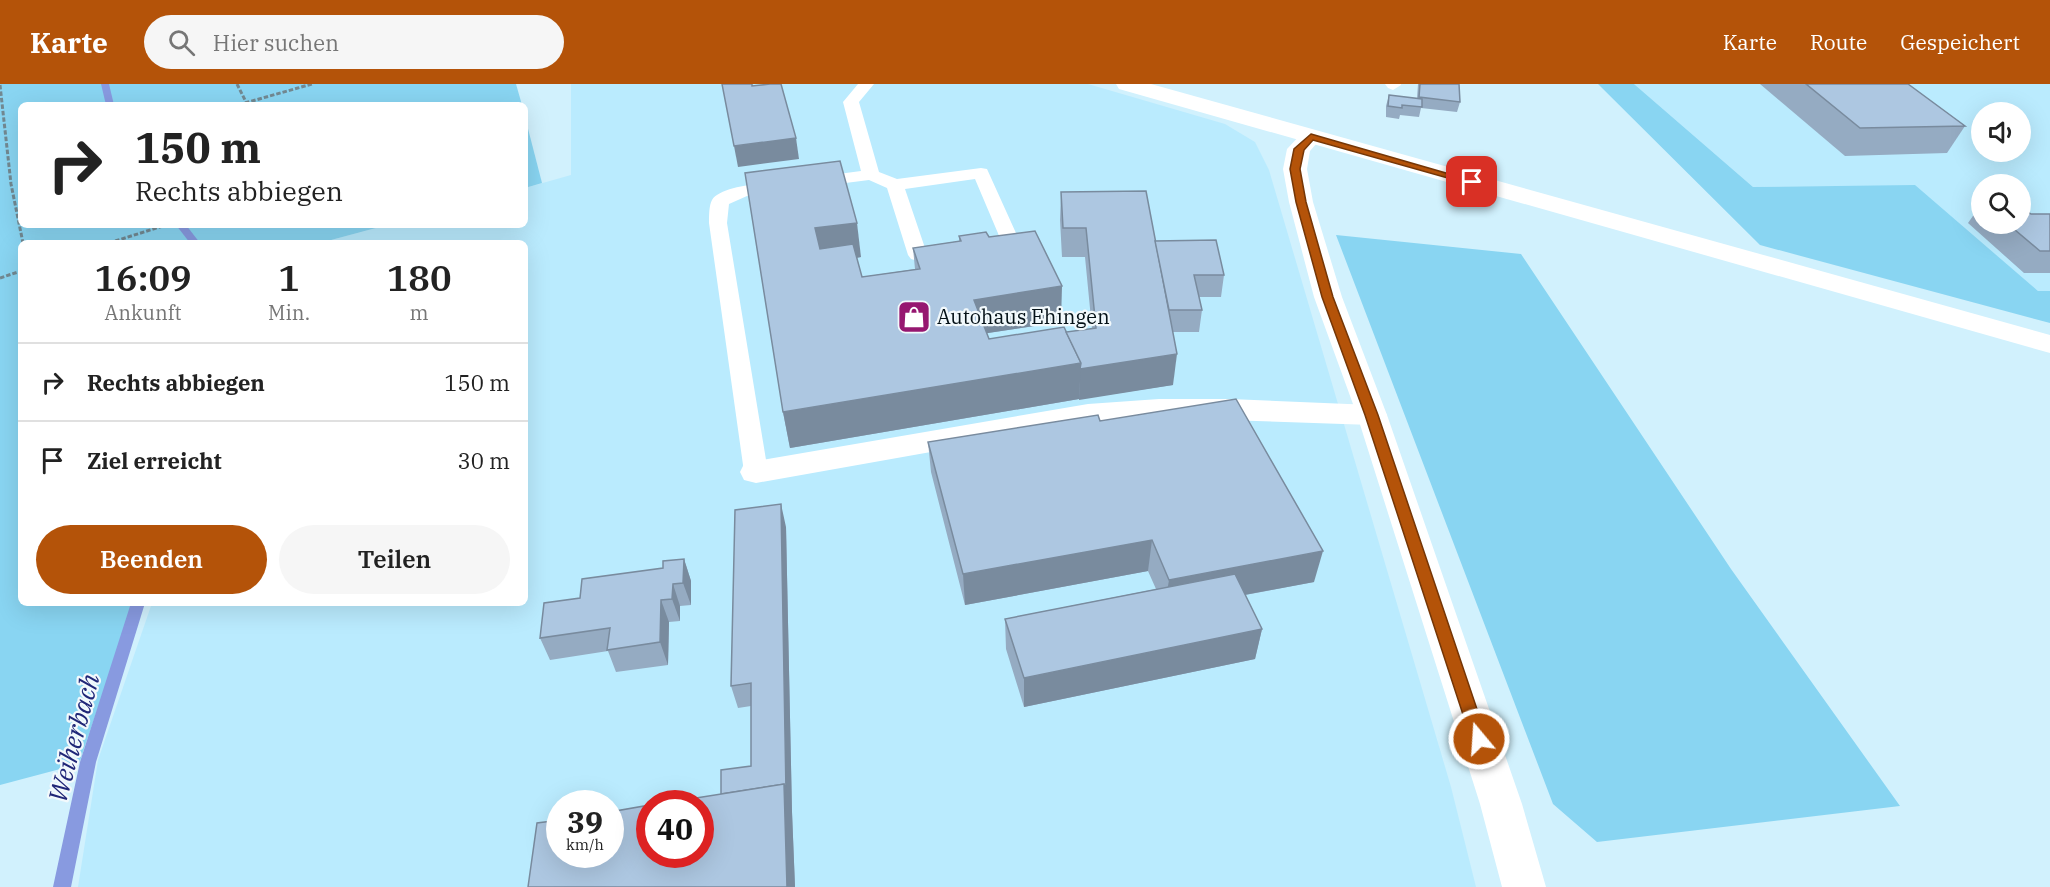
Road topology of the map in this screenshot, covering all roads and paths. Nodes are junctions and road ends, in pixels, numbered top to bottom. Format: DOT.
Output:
graph roads {
  1 [pos="237,84"];
  2 [pos="312,84"];
  3 [pos="866,84"];
  4 [pos="0,85"];
  5 [pos="1139,85"];
  6 [pos="245,102"];
  7 [pos="253,102"];
  8 [pos="1311,137"];
  9 [pos="871,175"];
  10 [pos="895,184"];
  11 [pos="18,218"];
  12 [pos="156,228"];
  13 [pos="118,240"];
  14 [pos="18,272"];
  15 [pos="0,278"];
  16 [pos="2050,344"];
  17 [pos="1372,415"];
  18 [pos="756,472"];
  19 [pos="1524,887"];
  1 -- 6 [label="path"];
  2 -- 7 [label="path"];
  3 -- 9 [label="lane"];
  4 -- 11 [label="path"];
  5 -- 8 [label="street"];
  8 -- 16 [label="street"];
  8 -- 17 [label="street"];
  9 -- 10 [label="lane"];
  9 -- 18 [label="lane"];
  10 -- 10 [label="lane"];
  12 -- 13 [label="path"];
  14 -- 15 [label="path"];
  17 -- 18 [label="street"];
  17 -- 19 [label="street"];
}
